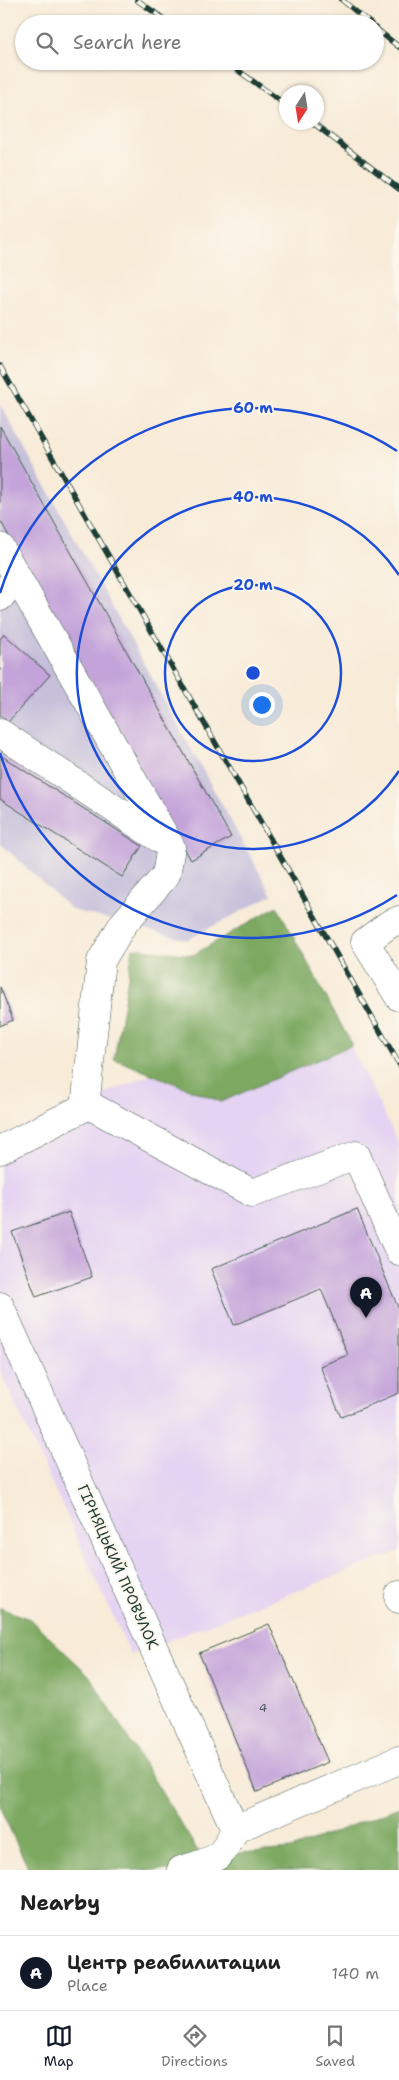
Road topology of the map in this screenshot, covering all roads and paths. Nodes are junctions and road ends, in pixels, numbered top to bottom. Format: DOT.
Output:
graph roads {
  1 [pos="0,547"];
  2 [pos="8,587"];
  3 [pos="0,733"];
  4 [pos="171,847"];
  5 [pos="399,920"];
  6 [pos="399,997"];
  7 [pos="85,1103"];
  8 [pos="0,1150"];
  9 [pos="399,1251"];
  10 [pos="0,1306"];
  11 [pos="399,1760"];
  12 [pos="235,1829"];
  13 [pos="181,1870"];
  1 -- 2 [label="street"];
  2 -- 4 [label="street"];
  3 -- 4 [label="street"];
  4 -- 7 [label="street"];
  5 -- 6 [label="street"];
  7 -- 8 [label="street"];
  7 -- 9 [label="street"];
  10 -- 12 [label="street, ГІРНЯЦЬКИЙ ПРОВУЛОК"];
  11 -- 12 [label="street"];
  12 -- 13 [label="street"];
}
